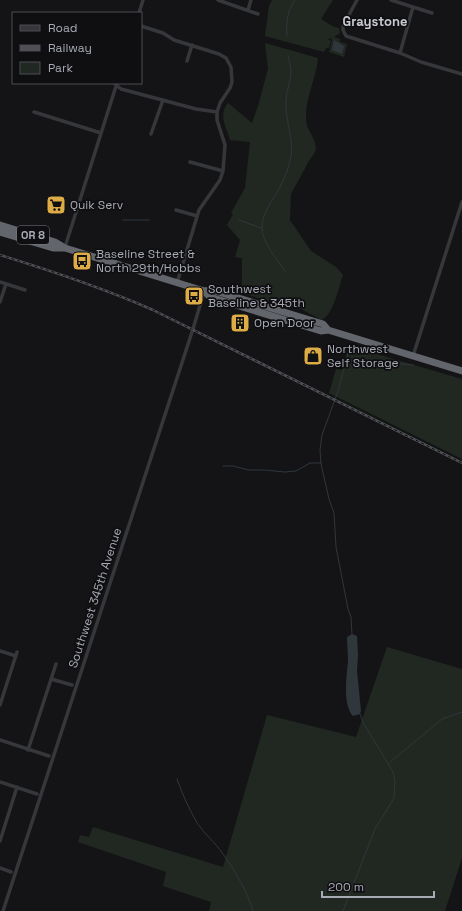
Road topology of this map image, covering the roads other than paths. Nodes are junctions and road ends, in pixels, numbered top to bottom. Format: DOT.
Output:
graph roads {
  1 [pos="218,0"];
  2 [pos="251,0"];
  3 [pos="357,0"];
  4 [pos="391,0"];
  5 [pos="142,2"];
  6 [pos="413,7"];
  7 [pos="248,10"];
  8 [pos="139,12"];
  9 [pos="432,12"];
  10 [pos="258,14"];
  11 [pos="142,26"];
  12 [pos="192,45"];
  13 [pos="400,53"];
  14 [pos="187,61"];
  15 [pos="462,74"];
  16 [pos="116,84"];
  17 [pos="163,100"];
  18 [pos="34,112"];
  19 [pos="217,112"];
  20 [pos="101,133"];
  21 [pos="152,134"];
  22 [pos="190,162"];
  23 [pos="223,171"];
  24 [pos="462,202"];
  25 [pos="176,210"];
  26 [pos="197,216"];
  27 [pos="0,225"];
  28 [pos="0,232"];
  29 [pos="65,248"];
  30 [pos="0,282"];
  31 [pos="177,283"];
  32 [pos="6,284"];
  33 [pos="25,290"];
  34 [pos="204,291"];
  35 [pos="0,302"];
  36 [pos="413,356"];
  37 [pos="462,371"];
  38 [pos="0,651"];
  39 [pos="56,664"];
  40 [pos="52,679"];
  41 [pos="72,685"];
  42 [pos="1,699"];
  43 [pos="0,705"];
  44 [pos="0,740"];
  45 [pos="28,750"];
  46 [pos="49,756"];
  47 [pos="0,782"];
  48 [pos="17,787"];
  49 [pos="37,794"];
  50 [pos="2,827"];
  51 [pos="0,841"];
  52 [pos="0,868"];
  53 [pos="11,872"];
  54 [pos="3,911"];
  1 -- 7 [label="street"];
  2 -- 7 [label="street"];
  3 -- 13 [label="street"];
  4 -- 6 [label="street"];
  5 -- 8 [label="street"];
  6 -- 9 [label="street"];
  6 -- 13 [label="street"];
  7 -- 10 [label="street"];
  11 -- 12 [label="street"];
  12 -- 14 [label="street"];
  12 -- 19 [label="street"];
  13 -- 15 [label="street"];
  16 -- 17 [label="street"];
  16 -- 20 [label="street"];
  17 -- 19 [label="street"];
  17 -- 21 [label="street"];
  18 -- 20 [label="street"];
  19 -- 23 [label="street"];
  20 -- 29 [label="street"];
  22 -- 23 [label="street"];
  23 -- 26 [label="street"];
  24 -- 36 [label="street"];
  25 -- 26 [label="street"];
  26 -- 31 [label="street"];
  27 -- 29 [label="highway, OR 8"];
  28 -- 29 [label="highway, OR 8"];
  29 -- 31 [label="highway, OR 8"];
  30 -- 32 [label="street"];
  31 -- 34 [label="highway, OR 8"];
  32 -- 33 [label="street"];
  32 -- 35 [label="street"];
  34 -- 36 [label="highway, OR 8"];
  34 -- 54 [label="street, Southwest 345th Avenue"];
  36 -- 37 [label="highway, OR 8"];
  38 -- 42 [label="street"];
  39 -- 40 [label="street"];
  40 -- 41 [label="street"];
  40 -- 45 [label="street"];
  42 -- 43 [label="street"];
  44 -- 45 [label="street"];
  45 -- 46 [label="street"];
  47 -- 48 [label="street"];
  48 -- 49 [label="street"];
  48 -- 50 [label="street"];
  50 -- 51 [label="street"];
  52 -- 53 [label="street"];
}
